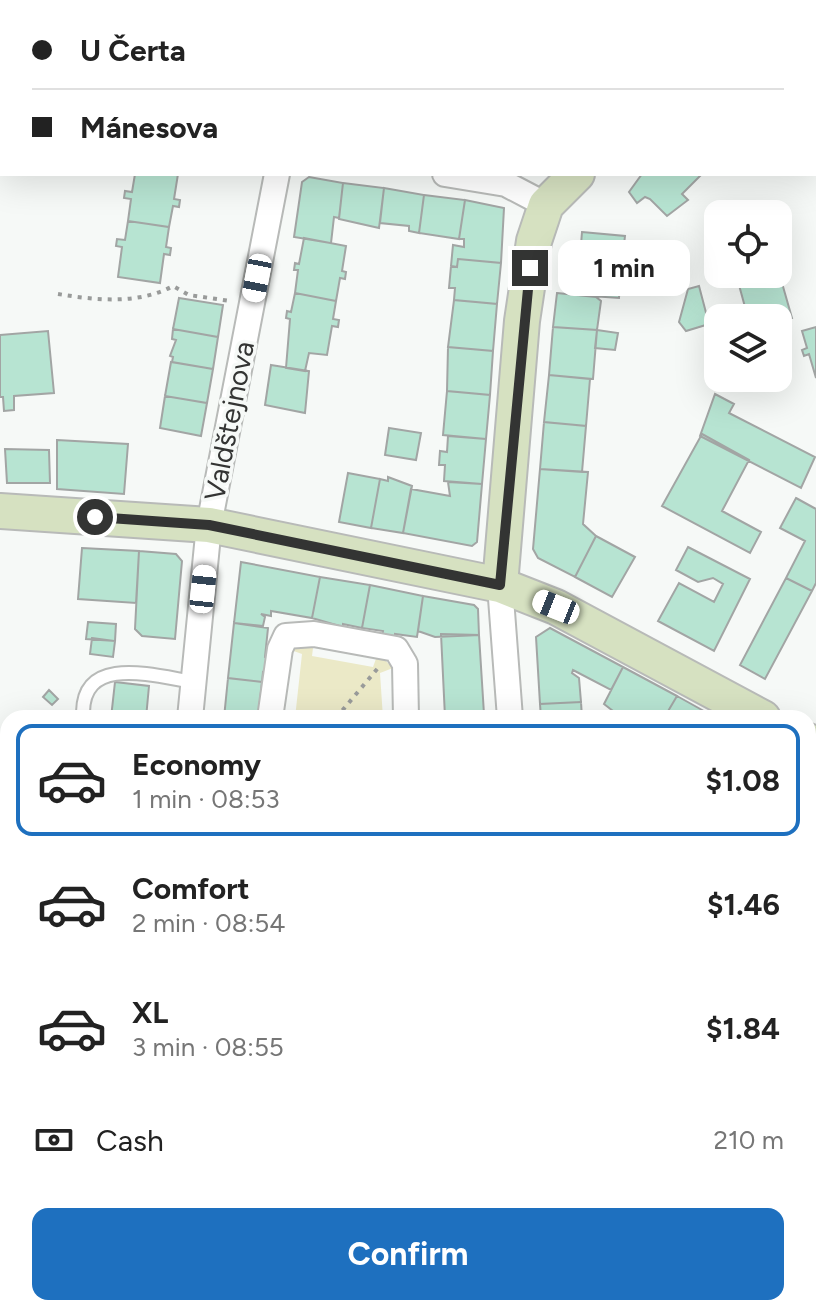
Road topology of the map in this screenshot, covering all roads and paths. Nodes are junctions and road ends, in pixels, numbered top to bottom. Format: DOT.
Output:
graph roads {
  1 [pos="277,176"];
  2 [pos="470,176"];
  3 [pos="575,176"];
  4 [pos="507,179"];
  5 [pos="546,205"];
  6 [pos="58,294"];
  7 [pos="252,304"];
  8 [pos="0,511"];
  9 [pos="209,525"];
  10 [pos="500,585"];
  11 [pos="398,653"];
  12 [pos="194,682"];
  13 [pos="83,710"];
  14 [pos="191,710"];
  15 [pos="271,710"];
  16 [pos="343,710"];
  17 [pos="406,710"];
  18 [pos="509,710"];
  19 [pos="748,710"];
  1 -- 7 [label="street, Valdštejnova"];
  2 -- 4 [label="street"];
  3 -- 5 [label="main road"];
  4 -- 5 [label="street"];
  5 -- 10 [label="main road"];
  6 -- 7 [label="path"];
  7 -- 9 [label="street, Valdštejnova"];
  8 -- 9 [label="main road"];
  9 -- 10 [label="main road"];
  9 -- 12 [label="street, Valdštejnova"];
  10 -- 18 [label="street"];
  10 -- 19 [label="main road"];
  11 -- 15 [label="street"];
  11 -- 16 [label="path"];
  11 -- 17 [label="street"];
  12 -- 13 [label="lane"];
  12 -- 14 [label="street, Valdštejnova"];
}
